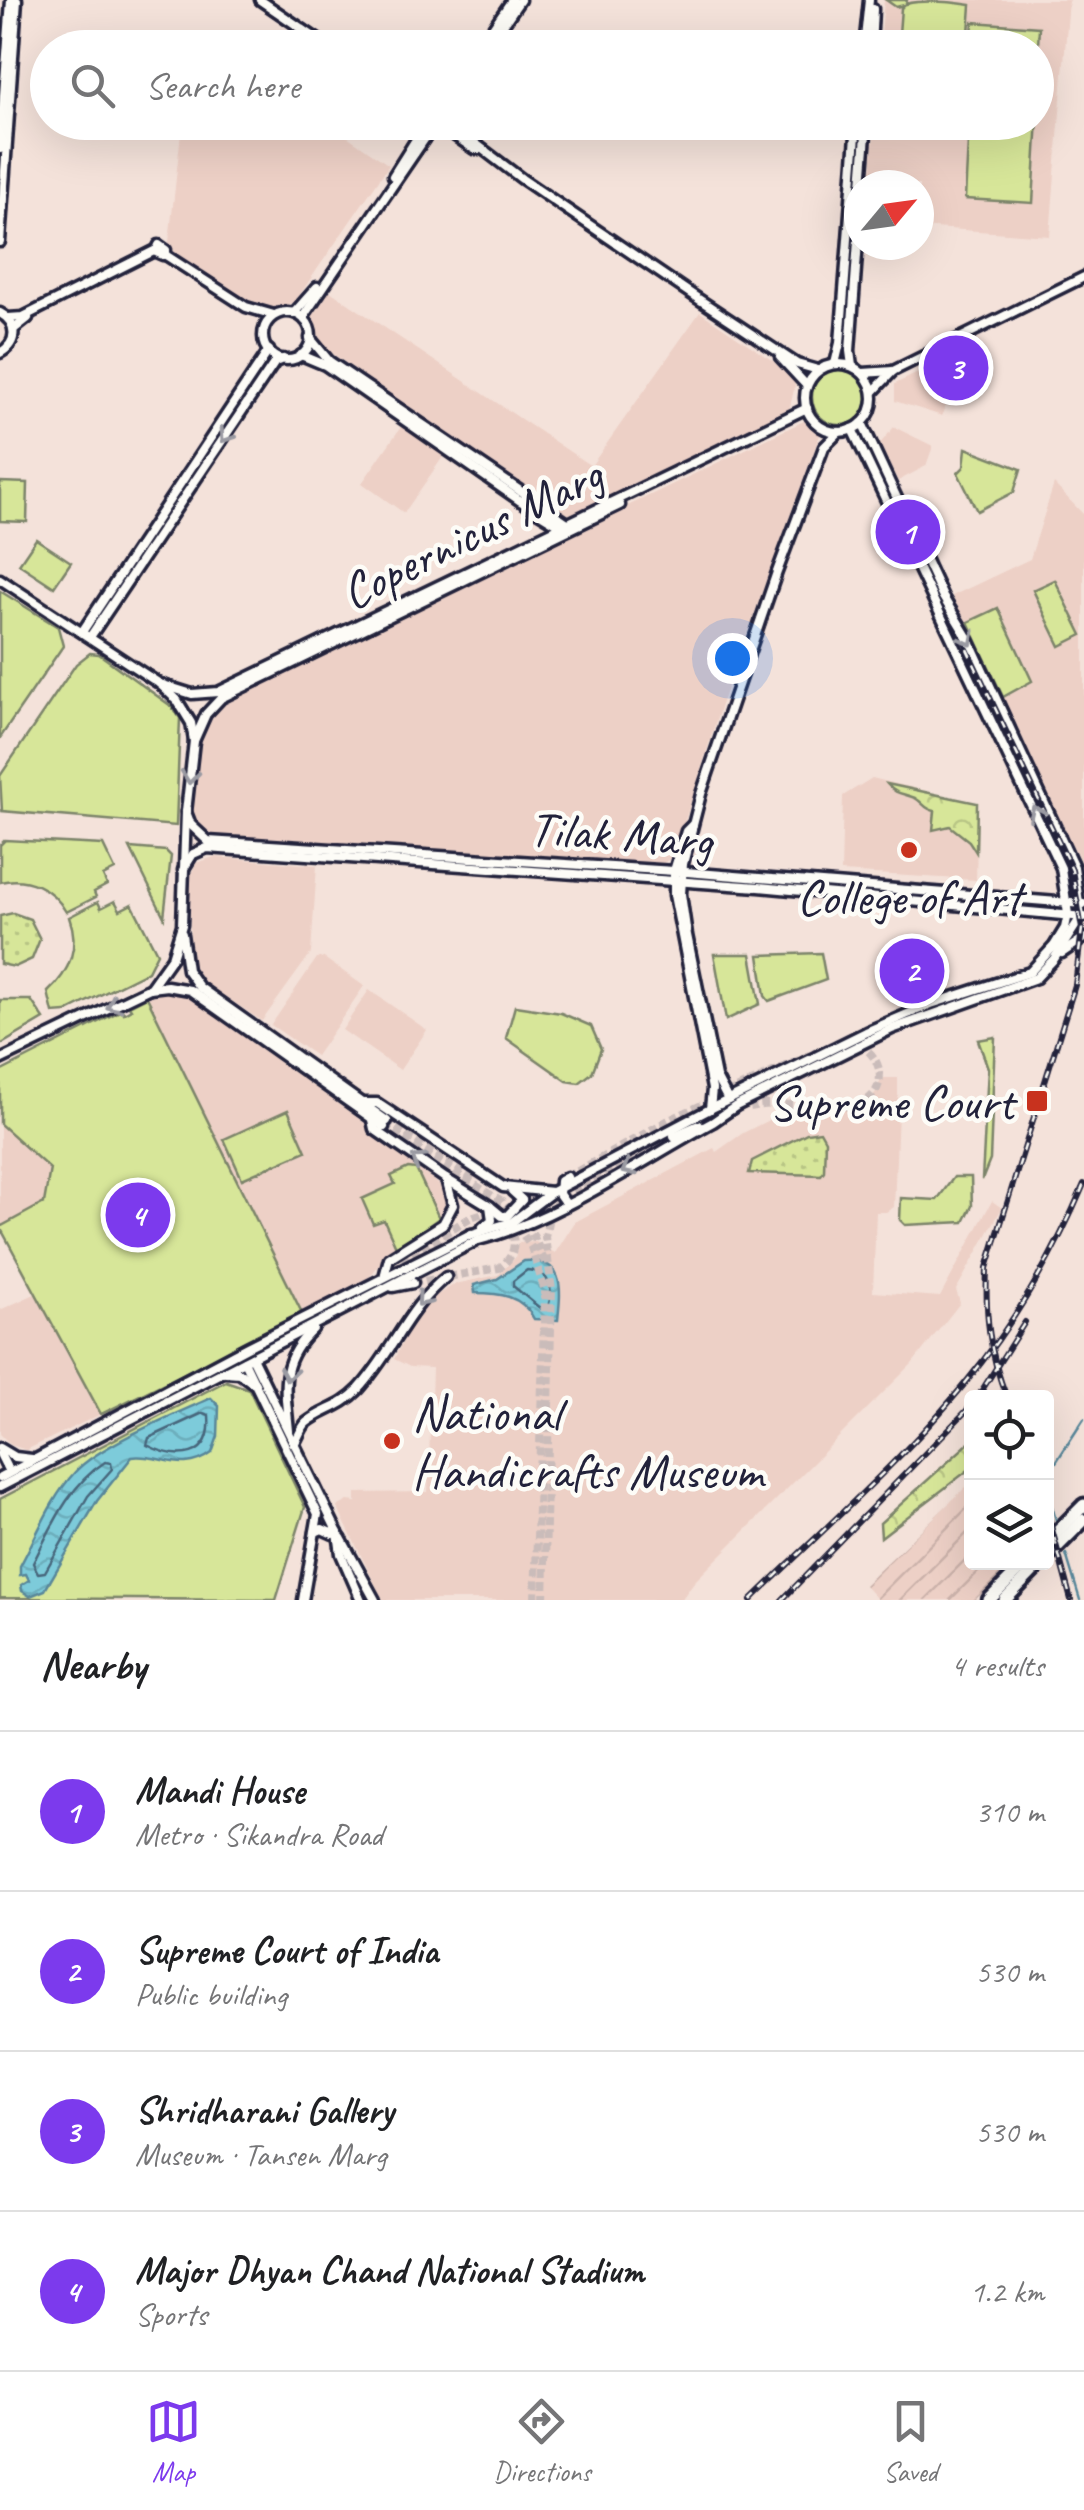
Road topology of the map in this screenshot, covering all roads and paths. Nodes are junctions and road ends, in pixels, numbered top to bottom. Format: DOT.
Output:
graph roads {
  1 [pos="14,0"];
  2 [pos="260,0"];
  3 [pos="512,0"];
  4 [pos="520,0"];
  5 [pos="871,0"];
  6 [pos="304,30"];
  7 [pos="494,30"];
  8 [pos="497,30"];
  9 [pos="869,30"];
  10 [pos="415,140"];
  11 [pos="423,140"];
  12 [pos="462,140"];
  13 [pos="469,140"];
  14 [pos="856,140"];
  15 [pos="865,140"];
  16 [pos="479,148"];
  17 [pos="0,149"];
  18 [pos="863,170"];
  19 [pos="0,242"];
  20 [pos="159,253"];
  21 [pos="857,260"];
  22 [pos="1081,281"];
  23 [pos="294,313"];
  24 [pos="2,314"];
  25 [pos="274,316"];
  26 [pos="305,320"];
  27 [pos="736,323"];
  28 [pos="266,325"];
  29 [pos="14,330"];
  30 [pos="310,338"];
  31 [pos="268,350"];
  32 [pos="0,353"];
  33 [pos="301,355"];
  34 [pos="284,359"];
  35 [pos="835,364"];
  36 [pos="852,366"];
  37 [pos="818,370"];
  38 [pos="893,371"];
  39 [pos="863,373"];
  40 [pos="808,386"];
  41 [pos="873,392"];
  42 [pos="809,412"];
  43 [pos="862,424"];
  44 [pos="824,428"];
  45 [pos="852,428"];
  46 [pos="838,432"];
  47 [pos="824,447"];
  48 [pos="568,528"];
  49 [pos="3,579"];
  50 [pos="86,634"];
  51 [pos="160,684"];
  52 [pos="219,695"];
  53 [pos="194,741"];
  54 [pos="186,812"];
  55 [pos="1069,856"];
  56 [pos="1058,860"];
  57 [pos="1074,868"];
  58 [pos="183,870"];
  59 [pos="678,871"];
  60 [pos="1065,880"];
  61 [pos="677,882"];
  62 [pos="1084,882"];
  63 [pos="877,894"];
  64 [pos="1046,902"];
  65 [pos="1066,903"];
  66 [pos="1082,904"];
  67 [pos="1068,914"];
  68 [pos="1082,919"];
  69 [pos="182,925"];
  70 [pos="1084,938"];
  71 [pos="1054,959"];
  72 [pos="1043,966"];
  73 [pos="190,976"];
  74 [pos="150,988"];
  75 [pos="182,988"];
  76 [pos="708,1056"];
  77 [pos="0,1060"];
  78 [pos="728,1100"];
  79 [pos="364,1103"];
  80 [pos="750,1107"];
  81 [pos="710,1109"];
  82 [pos="726,1113"];
  83 [pos="374,1116"];
  84 [pos="713,1122"];
  85 [pos="385,1124"];
  86 [pos="674,1136"];
  87 [pos="567,1177"];
  88 [pos="446,1179"];
  89 [pos="503,1188"];
  90 [pos="555,1191"];
  91 [pos="488,1204"];
  92 [pos="566,1204"];
  93 [pos="469,1235"];
  94 [pos="392,1267"];
  95 [pos="446,1277"];
  96 [pos="384,1278"];
  97 [pos="413,1283"];
  98 [pos="380,1290"];
  99 [pos="320,1322"];
  100 [pos="248,1359"];
  101 [pos="222,1372"];
  102 [pos="256,1386"];
  103 [pos="292,1440"];
  104 [pos="0,1451"];
  105 [pos="38,1458"];
  106 [pos="4,1470"];
  107 [pos="0,1487"];
  108 [pos="1084,1505"];
  109 [pos="322,1511"];
  110 [pos="1084,1520"];
  111 [pos="315,1532"];
  112 [pos="339,1534"];
  113 [pos="1054,1535"];
  114 [pos="1054,1550"];
  115 [pos="1019,1570"];
  116 [pos="1034,1570"];
  117 [pos="374,1599"];
  118 [pos="304,1600"];
  119 [pos="361,1600"];
  120 [pos="989,1600"];
  121 [pos="1005,1600"];
  1 -- 17 [label="main road"];
  1 -- 19 [label="main road"];
  2 -- 6 [label="main road"];
  3 -- 7 [label="main road"];
  4 -- 8 [label="main road"];
  5 -- 9 [label="main road"];
  10 -- 23 [label="main road"];
  11 -- 26 [label="main road"];
  12 -- 16 [label="main road"];
  13 -- 16 [label="main road"];
  14 -- 35 [label="main road"];
  15 -- 18 [label="main road"];
  16 -- 27 [label="main road"];
  20 -- 24 [label="main road"];
  20 -- 25 [label="main road"];
  20 -- 28 [label="main road"];
  20 -- 29 [label="main road"];
  21 -- 36 [label="main road"];
  22 -- 38 [label="main road"];
  23 -- 25 [label="main road"];
  23 -- 26 [label="main road"];
  24 -- 29 [label="main road"];
  25 -- 28 [label="main road"];
  26 -- 30 [label="main road"];
  27 -- 37 [label="main road"];
  27 -- 40 [label="main road"];
  28 -- 31 [label="main road"];
  29 -- 32 [label="main road"];
  30 -- 33 [label="main road"];
  30 -- 48 [label="main road"];
  31 -- 34 [label="main road"];
  31 -- 50 [label="main road"];
  33 -- 34 [label="main road"];
  33 -- 48 [label="main road"];
  34 -- 50 [label="main road, one-way"];
  35 -- 36 [label="main road"];
  35 -- 37 [label="main road"];
  36 -- 39 [label="main road"];
  37 -- 40 [label="main road"];
  38 -- 39 [label="main road"];
  38 -- 41 [label="main road"];
  39 -- 41 [label="main road"];
  40 -- 42 [label="main road"];
  41 -- 43 [label="main road"];
  42 -- 44 [label="main road"];
  42 -- 48 [label="main road, Copernicus Marg"];
  43 -- 45 [label="main road"];
  43 -- 55 [label="main road, one-way"];
  44 -- 46 [label="main road"];
  44 -- 47 [label="main road"];
  45 -- 46 [label="main road"];
  56 -- 45 [label="main road, one-way"];
  46 -- 47 [label="main road"];
  47 -- 59 [label="main road"];
  48 -- 52 [label="main road, Copernicus Marg"];
  49 -- 50 [label="main road"];
  50 -- 51 [label="main road"];
  51 -- 52 [label="main road"];
  51 -- 53 [label="main road"];
  52 -- 53 [label="main road"];
  53 -- 54 [label="main road, one-way"];
  54 -- 58 [label="main road"];
  54 -- 59 [label="main road, Tilak Marg"];
  55 -- 56 [label="main road"];
  55 -- 57 [label="main road"];
  56 -- 60 [label="main road"];
  57 -- 62 [label="main road"];
  57 -- 66 [label="main road"];
  58 -- 61 [label="main road, Tilak Marg"];
  58 -- 69 [label="main road"];
  59 -- 61 [label="main road"];
  59 -- 63 [label="main road, Tilak Marg"];
  60 -- 64 [label="main road"];
  60 -- 65 [label="main road"];
  61 -- 63 [label="main road, Tilak Marg"];
  61 -- 76 [label="main road"];
  63 -- 64 [label="main road, Tilak Marg"];
  63 -- 67 [label="main road, Tilak Marg"];
  64 -- 65 [label="main road, Tilak Marg"];
  65 -- 66 [label="main road, Tilak Marg"];
  65 -- 67 [label="main road"];
  66 -- 68 [label="main road"];
  67 -- 68 [label="main road, Tilak Marg"];
  67 -- 72 [label="main road"];
  68 -- 71 [label="main road"];
  69 -- 73 [label="main road"];
  69 -- 74 [label="main road"];
  70 -- 71 [label="main road"];
  71 -- 72 [label="main road"];
  72 -- 78 [label="main road"];
  72 -- 82 [label="main road"];
  73 -- 75 [label="main road"];
  73 -- 79 [label="main road"];
  74 -- 75 [label="main road"];
  74 -- 77 [label="main road, one-way"];
  75 -- 83 [label="main road"];
  76 -- 78 [label="main road"];
  76 -- 81 [label="main road"];
  78 -- 81 [label="main road"];
  79 -- 83 [label="main road"];
  79 -- 89 [label="main road"];
  80 -- 82 [label="main road"];
  81 -- 90 [label="main road"];
  82 -- 84 [label="main road"];
  83 -- 85 [label="main road"];
  88 -- 83 [label="main road, one-way"];
  84 -- 86 [label="main road"];
  84 -- 92 [label="main road, one-way"];
  87 -- 90 [label="main road"];
  88 -- 91 [label="main road"];
  88 -- 96 [label="main road"];
  89 -- 90 [label="main road"];
  89 -- 91 [label="main road"];
  90 -- 92 [label="main road"];
  90 -- 93 [label="main road"];
  91 -- 93 [label="main road"];
  92 -- 98 [label="main road"];
  93 -- 96 [label="main road"];
  94 -- 96 [label="main road"];
  95 -- 103 [label="main road, one-way"];
  96 -- 105 [label="main road"];
  97 -- 98 [label="main road"];
  98 -- 99 [label="main road"];
  99 -- 100 [label="main road"];
  99 -- 103 [label="main road, one-way"];
  100 -- 101 [label="main road"];
  100 -- 102 [label="main road"];
  100 -- 103 [label="main road"];
  101 -- 102 [label="main road"];
  101 -- 107 [label="main road"];
  102 -- 109 [label="main road"];
  103 -- 109 [label="main road"];
  104 -- 105 [label="main road"];
  104 -- 106 [label="main road"];
  105 -- 106 [label="main road"];
  108 -- 113 [label="highway"];
  109 -- 111 [label="main road"];
  109 -- 112 [label="main road"];
  110 -- 114 [label="highway"];
  111 -- 112 [label="main road"];
  111 -- 118 [label="main road"];
  112 -- 117 [label="main road"];
  112 -- 119 [label="main road"];
  115 -- 120 [label="highway"];
  116 -- 121 [label="highway"];
}
